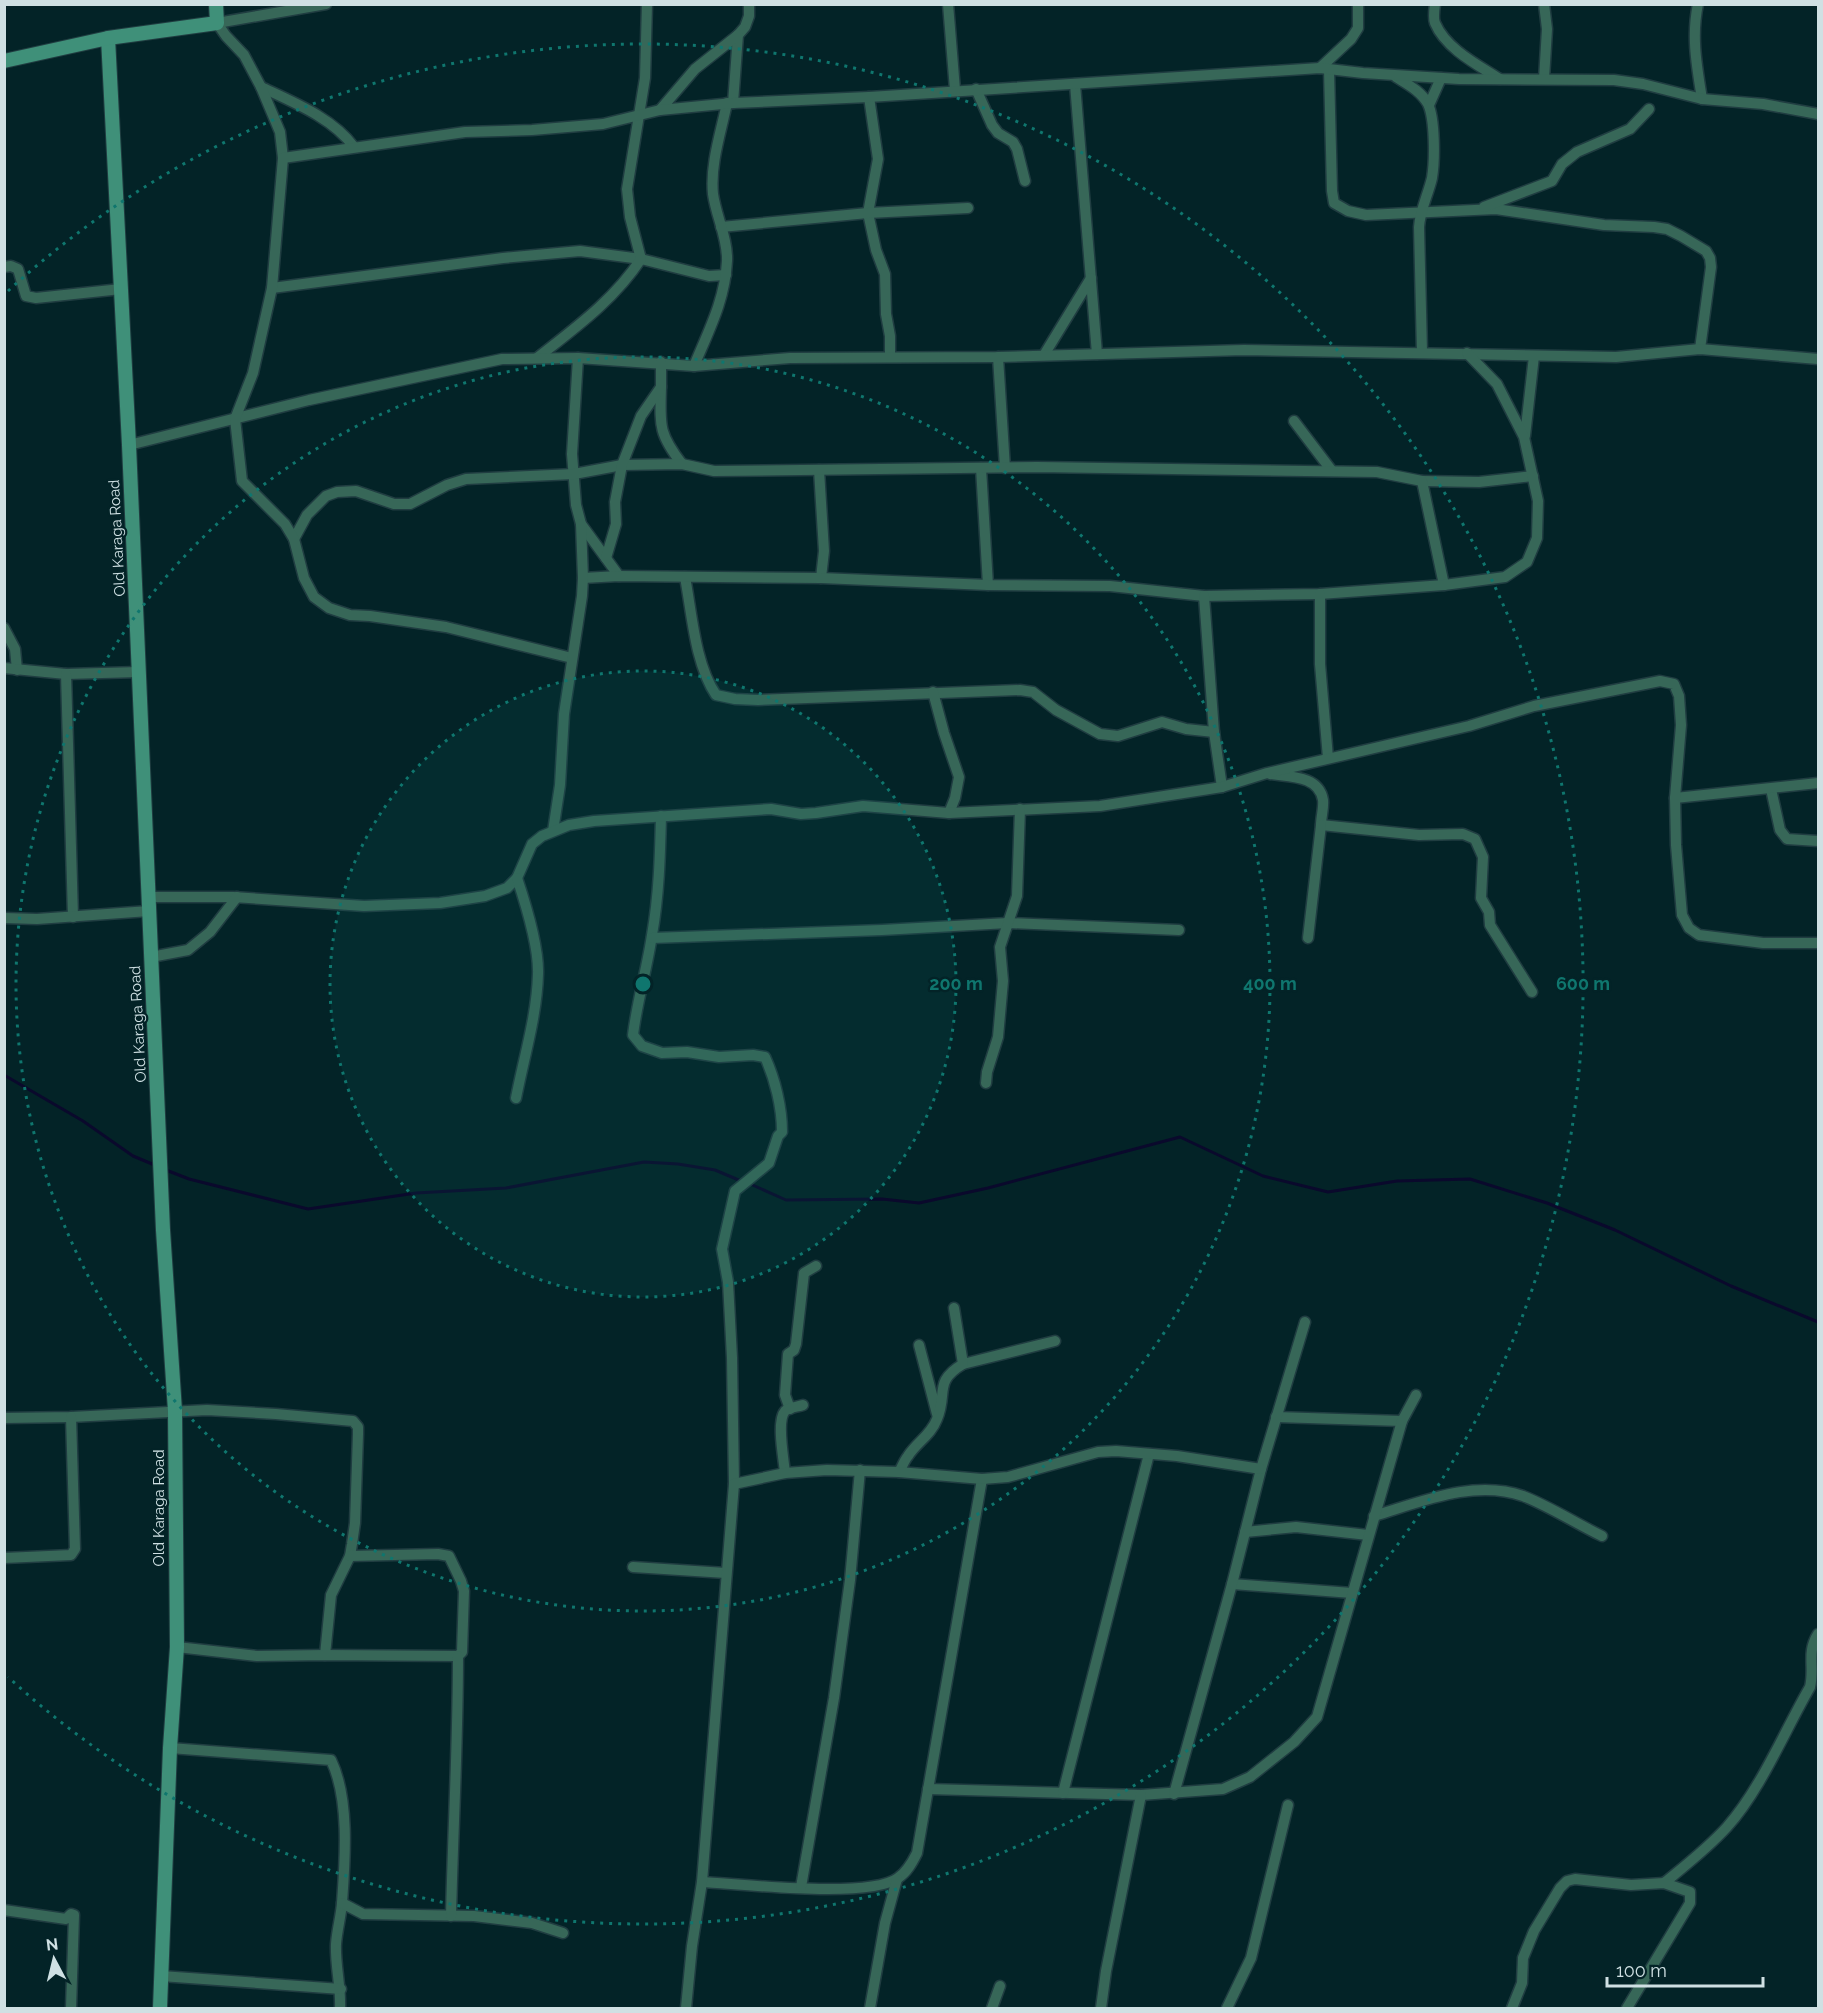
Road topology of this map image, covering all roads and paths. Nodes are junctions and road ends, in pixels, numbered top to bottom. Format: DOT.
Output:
graph roads {
  1 [pos="216,4"];
  2 [pos="326,4"];
  3 [pos="647,4"];
  4 [pos="749,4"];
  5 [pos="948,4"];
  6 [pos="1358,4"];
  7 [pos="1435,4"];
  8 [pos="1544,4"];
  9 [pos="1698,4"];
  10 [pos="217,23"];
  11 [pos="738,35"];
  12 [pos="108,38"];
  13 [pos="4,61"];
  14 [pos="1325,69"];
  15 [pos="1393,75"];
  16 [pos="1441,78"];
  17 [pos="1500,79"];
  18 [pos="1544,79"];
  19 [pos="1075,84"];
  20 [pos="261,87"];
  21 [pos="976,89"];
  22 [pos="955,90"];
  23 [pos="869,97"];
  24 [pos="1702,99"];
  25 [pos="730,103"];
  26 [pos="1428,105"];
  27 [pos="1649,109"];
  28 [pos="660,110"];
  29 [pos="1818,114"];
  30 [pos="638,115"];
  31 [pos="354,147"];
  32 [pos="284,158"];
  33 [pos="1025,181"];
  34 [pos="968,208"];
  35 [pos="1478,209"];
  36 [pos="868,213"];
  37 [pos="1421,213"];
  38 [pos="720,227"];
  39 [pos="641,259"];
  40 [pos="4,267"];
  41 [pos="726,274"];
  42 [pos="1091,278"];
  43 [pos="272,288"];
  44 [pos="121,289"];
  45 [pos="1700,349"];
  46 [pos="1422,352"];
  47 [pos="1467,353"];
  48 [pos="1097,354"];
  49 [pos="1044,355"];
  50 [pos="1534,356"];
  51 [pos="890,357"];
  52 [pos="998,357"];
  53 [pos="537,358"];
  54 [pos="578,358"];
  55 [pos="1818,359"];
  56 [pos="661,362"];
  57 [pos="694,366"];
  58 [pos="661,387"];
  59 [pos="235,419"];
  60 [pos="1294,421"];
  61 [pos="1524,438"];
  62 [pos="129,445"];
  63 [pos="681,464"];
  64 [pos="622,465"];
  65 [pos="981,468"];
  66 [pos="1005,468"];
  67 [pos="819,470"];
  68 [pos="1332,471"];
  69 [pos="574,474"];
  70 [pos="1533,476"];
  71 [pos="1422,481"];
  72 [pos="580,524"];
  73 [pos="294,539"];
  74 [pos="606,558"];
  75 [pos="619,576"];
  76 [pos="686,577"];
  77 [pos="583,578"];
  78 [pos="821,578"];
  79 [pos="988,585"];
  80 [pos="1444,585"];
  81 [pos="1320,594"];
  82 [pos="1204,596"];
  83 [pos="4,628"];
  84 [pos="572,658"];
  85 [pos="4,668"];
  86 [pos="18,670"];
  87 [pos="139,672"];
  88 [pos="66,674"];
  89 [pos="933,692"];
  90 [pos="1214,732"];
  91 [pos="1328,758"];
  92 [pos="1267,773"];
  93 [pos="1818,783"];
  94 [pos="1222,787"];
  95 [pos="1771,789"];
  96 [pos="1675,798"];
  97 [pos="1020,809"];
  98 [pos="949,813"];
  99 [pos="661,816"];
  100 [pos="1321,825"];
  101 [pos="553,831"];
  102 [pos="1818,841"];
  103 [pos="517,878"];
  104 [pos="237,897"];
  105 [pos="149,904"];
  106 [pos="73,917"];
  107 [pos="4,918"];
  108 [pos="1008,923"];
  109 [pos="1179,930"];
  110 [pos="652,938"];
  111 [pos="1308,938"];
  112 [pos="1818,943"];
  113 [pos="151,957"];
  114 [pos="1532,992"];
  115 [pos="986,1083"];
  116 [pos="516,1098"];
  117 [pos="816,1266"];
  118 [pos="954,1308"];
  119 [pos="1305,1322"];
  120 [pos="1055,1341"];
  121 [pos="919,1345"];
  122 [pos="963,1364"];
  123 [pos="1416,1395"];
  124 [pos="803,1405"];
  125 [pos="790,1409"];
  126 [pos="175,1411"];
  127 [pos="71,1417"];
  128 [pos="938,1417"];
  129 [pos="1276,1417"];
  130 [pos="4,1418"];
  131 [pos="1402,1421"];
  132 [pos="1149,1454"];
  133 [pos="1261,1469"];
  134 [pos="860,1470"];
  135 [pos="899,1472"];
  136 [pos="785,1473"];
  137 [pos="982,1479"];
  138 [pos="734,1484"];
  139 [pos="1374,1516"];
  140 [pos="1245,1532"];
  141 [pos="1368,1535"];
  142 [pos="1602,1536"];
  143 [pos="350,1556"];
  144 [pos="4,1558"];
  145 [pos="633,1567"];
  146 [pos="726,1573"];
  147 [pos="1232,1584"];
  148 [pos="1352,1593"];
  149 [pos="1818,1634"];
  150 [pos="177,1647"];
  151 [pos="325,1654"];
  152 [pos="458,1656"];
  153 [pos="170,1748"];
  154 [pos="928,1789"];
  155 [pos="1063,1793"];
  156 [pos="1174,1794"];
  157 [pos="1141,1795"];
  158 [pos="1288,1805"];
  159 [pos="897,1879"];
  160 [pos="702,1882"];
  161 [pos="1664,1882"];
  162 [pos="801,1887"];
  163 [pos="342,1904"];
  164 [pos="4,1910"];
  165 [pos="451,1916"];
  166 [pos="563,1933"];
  167 [pos="161,1977"];
  168 [pos="1000,1986"];
  169 [pos="341,1989"];
  170 [pos="71,2008"];
  171 [pos="160,2008"];
  172 [pos="340,2008"];
  173 [pos="686,2008"];
  174 [pos="870,2008"];
  175 [pos="992,2008"];
  176 [pos="1101,2008"];
  177 [pos="1227,2008"];
  178 [pos="1512,2008"];
  179 [pos="1627,2008"];
  1 -- 10 [label="street"];
  2 -- 10 [label="street"];
  3 -- 30 [label="street"];
  4 -- 11 [label="street"];
  5 -- 22 [label="street"];
  6 -- 14 [label="street"];
  7 -- 17 [label="street"];
  8 -- 18 [label="street"];
  9 -- 24 [label="street"];
  10 -- 12 [label="street"];
  10 -- 20 [label="street"];
  11 -- 25 [label="street"];
  11 -- 28 [label="street"];
  12 -- 13 [label="street"];
  12 -- 44 [label="street, Old Karaga Road"];
  14 -- 15 [label="street"];
  14 -- 19 [label="street"];
  14 -- 37 [label="street"];
  15 -- 16 [label="street"];
  15 -- 26 [label="street"];
  16 -- 17 [label="street"];
  16 -- 26 [label="street"];
  17 -- 18 [label="street"];
  18 -- 24 [label="street"];
  19 -- 21 [label="street"];
  19 -- 42 [label="street"];
  20 -- 31 [label="street"];
  20 -- 32 [label="street"];
  21 -- 22 [label="street"];
  21 -- 33 [label="street"];
  22 -- 23 [label="street"];
  23 -- 25 [label="street"];
  23 -- 36 [label="street"];
  24 -- 29 [label="street"];
  25 -- 28 [label="street"];
  25 -- 38 [label="street"];
  26 -- 37 [label="street"];
  27 -- 35 [label="street"];
  28 -- 30 [label="street"];
  30 -- 31 [label="street"];
  30 -- 39 [label="street"];
  31 -- 32 [label="street"];
  32 -- 43 [label="street"];
  34 -- 36 [label="street"];
  35 -- 37 [label="street"];
  35 -- 45 [label="street"];
  36 -- 38 [label="street"];
  36 -- 51 [label="street"];
  37 -- 46 [label="street"];
  38 -- 41 [label="street"];
  39 -- 41 [label="street"];
  39 -- 43 [label="street"];
  39 -- 53 [label="street"];
  40 -- 44 [label="street"];
  41 -- 57 [label="street"];
  42 -- 48 [label="street"];
  42 -- 49 [label="street"];
  43 -- 59 [label="street"];
  44 -- 62 [label="street, Old Karaga Road"];
  45 -- 50 [label="street"];
  45 -- 55 [label="street"];
  46 -- 47 [label="street"];
  46 -- 48 [label="street"];
  47 -- 50 [label="street"];
  47 -- 61 [label="street"];
  48 -- 49 [label="street"];
  49 -- 52 [label="street"];
  50 -- 61 [label="street"];
  51 -- 52 [label="street"];
  51 -- 57 [label="street"];
  52 -- 66 [label="street"];
  53 -- 54 [label="street"];
  53 -- 59 [label="street"];
  54 -- 56 [label="street"];
  54 -- 69 [label="street"];
  56 -- 57 [label="street"];
  56 -- 58 [label="street"];
  58 -- 63 [label="street"];
  58 -- 64 [label="street"];
  59 -- 62 [label="street"];
  59 -- 73 [label="street"];
  60 -- 68 [label="street"];
  61 -- 70 [label="street"];
  62 -- 87 [label="street, Old Karaga Road"];
  63 -- 64 [label="street"];
  63 -- 67 [label="street"];
  64 -- 69 [label="street"];
  64 -- 74 [label="street"];
  65 -- 66 [label="street"];
  65 -- 67 [label="street"];
  65 -- 79 [label="street"];
  66 -- 68 [label="street"];
  67 -- 78 [label="street"];
  68 -- 71 [label="street"];
  69 -- 72 [label="street"];
  69 -- 73 [label="street"];
  70 -- 71 [label="street"];
  70 -- 80 [label="street"];
  71 -- 80 [label="street"];
  72 -- 74 [label="street"];
  72 -- 77 [label="street"];
  73 -- 84 [label="street"];
  74 -- 75 [label="street"];
  75 -- 76 [label="street"];
  75 -- 77 [label="street"];
  76 -- 78 [label="street"];
  76 -- 89 [label="street"];
  77 -- 84 [label="street"];
  78 -- 79 [label="street"];
  79 -- 82 [label="street"];
  80 -- 81 [label="street"];
  81 -- 82 [label="street"];
  81 -- 91 [label="street"];
  82 -- 90 [label="street"];
  83 -- 86 [label="street"];
  84 -- 101 [label="street"];
  85 -- 86 [label="street"];
  86 -- 88 [label="street"];
  87 -- 88 [label="street"];
  87 -- 105 [label="street, Old Karaga Road"];
  88 -- 106 [label="street"];
  89 -- 90 [label="street"];
  89 -- 98 [label="street"];
  90 -- 94 [label="street"];
  91 -- 92 [label="street"];
  91 -- 96 [label="street"];
  92 -- 94 [label="street"];
  92 -- 100 [label="street"];
  93 -- 95 [label="street"];
  94 -- 97 [label="street"];
  95 -- 96 [label="street"];
  95 -- 102 [label="street"];
  96 -- 112 [label="street"];
  97 -- 98 [label="street"];
  97 -- 108 [label="street"];
  98 -- 99 [label="street"];
  99 -- 101 [label="street"];
  99 -- 110 [label="street"];
  100 -- 111 [label="street"];
  100 -- 114 [label="street"];
  101 -- 103 [label="street"];
  103 -- 104 [label="street"];
  103 -- 116 [label="street"];
  104 -- 105 [label="street"];
  104 -- 113 [label="street"];
  105 -- 106 [label="street"];
  105 -- 113 [label="street, Old Karaga Road"];
  106 -- 107 [label="street"];
  108 -- 109 [label="street"];
  108 -- 110 [label="street"];
  108 -- 115 [label="street"];
  110 -- 138 [label="street"];
  113 -- 126 [label="street, Old Karaga Road"];
  117 -- 125 [label="street"];
  118 -- 122 [label="street"];
  119 -- 129 [label="street"];
  120 -- 122 [label="street"];
  121 -- 128 [label="street"];
  122 -- 128 [label="street"];
  123 -- 131 [label="street"];
  124 -- 125 [label="street"];
  125 -- 136 [label="street"];
  126 -- 127 [label="street"];
  126 -- 143 [label="street"];
  126 -- 150 [label="street, Old Karaga Road"];
  127 -- 130 [label="street"];
  127 -- 144 [label="street"];
  128 -- 135 [label="street"];
  129 -- 131 [label="street"];
  129 -- 133 [label="street"];
  131 -- 139 [label="street"];
  132 -- 133 [label="street"];
  132 -- 137 [label="street"];
  132 -- 155 [label="street"];
  133 -- 140 [label="street"];
  134 -- 135 [label="street"];
  134 -- 136 [label="street"];
  134 -- 162 [label="street"];
  135 -- 137 [label="street"];
  136 -- 138 [label="street"];
  137 -- 154 [label="street"];
  138 -- 146 [label="street"];
  139 -- 141 [label="street"];
  139 -- 142 [label="street"];
  140 -- 141 [label="street"];
  140 -- 147 [label="street"];
  141 -- 148 [label="street"];
  143 -- 151 [label="street"];
  143 -- 152 [label="street"];
  145 -- 146 [label="street"];
  146 -- 160 [label="street"];
  147 -- 148 [label="street"];
  147 -- 156 [label="street"];
  148 -- 156 [label="street"];
  149 -- 161 [label="street"];
  150 -- 151 [label="street"];
  150 -- 153 [label="street, Old Karaga Road"];
  151 -- 152 [label="street"];
  152 -- 165 [label="street"];
  153 -- 163 [label="street"];
  153 -- 167 [label="street, Old Karaga Road"];
  154 -- 155 [label="street"];
  154 -- 159 [label="street"];
  155 -- 157 [label="street"];
  156 -- 157 [label="street"];
  157 -- 176 [label="street"];
  158 -- 177 [label="street"];
  159 -- 162 [label="street"];
  159 -- 174 [label="street"];
  160 -- 162 [label="street"];
  160 -- 173 [label="street"];
  161 -- 178 [label="street"];
  161 -- 179 [label="street"];
  163 -- 165 [label="street"];
  163 -- 169 [label="street"];
  164 -- 170 [label="street"];
  165 -- 166 [label="street"];
  167 -- 169 [label="street"];
  167 -- 171 [label="street, Old Karaga Road"];
  168 -- 175 [label="street"];
  169 -- 172 [label="street"];
}
